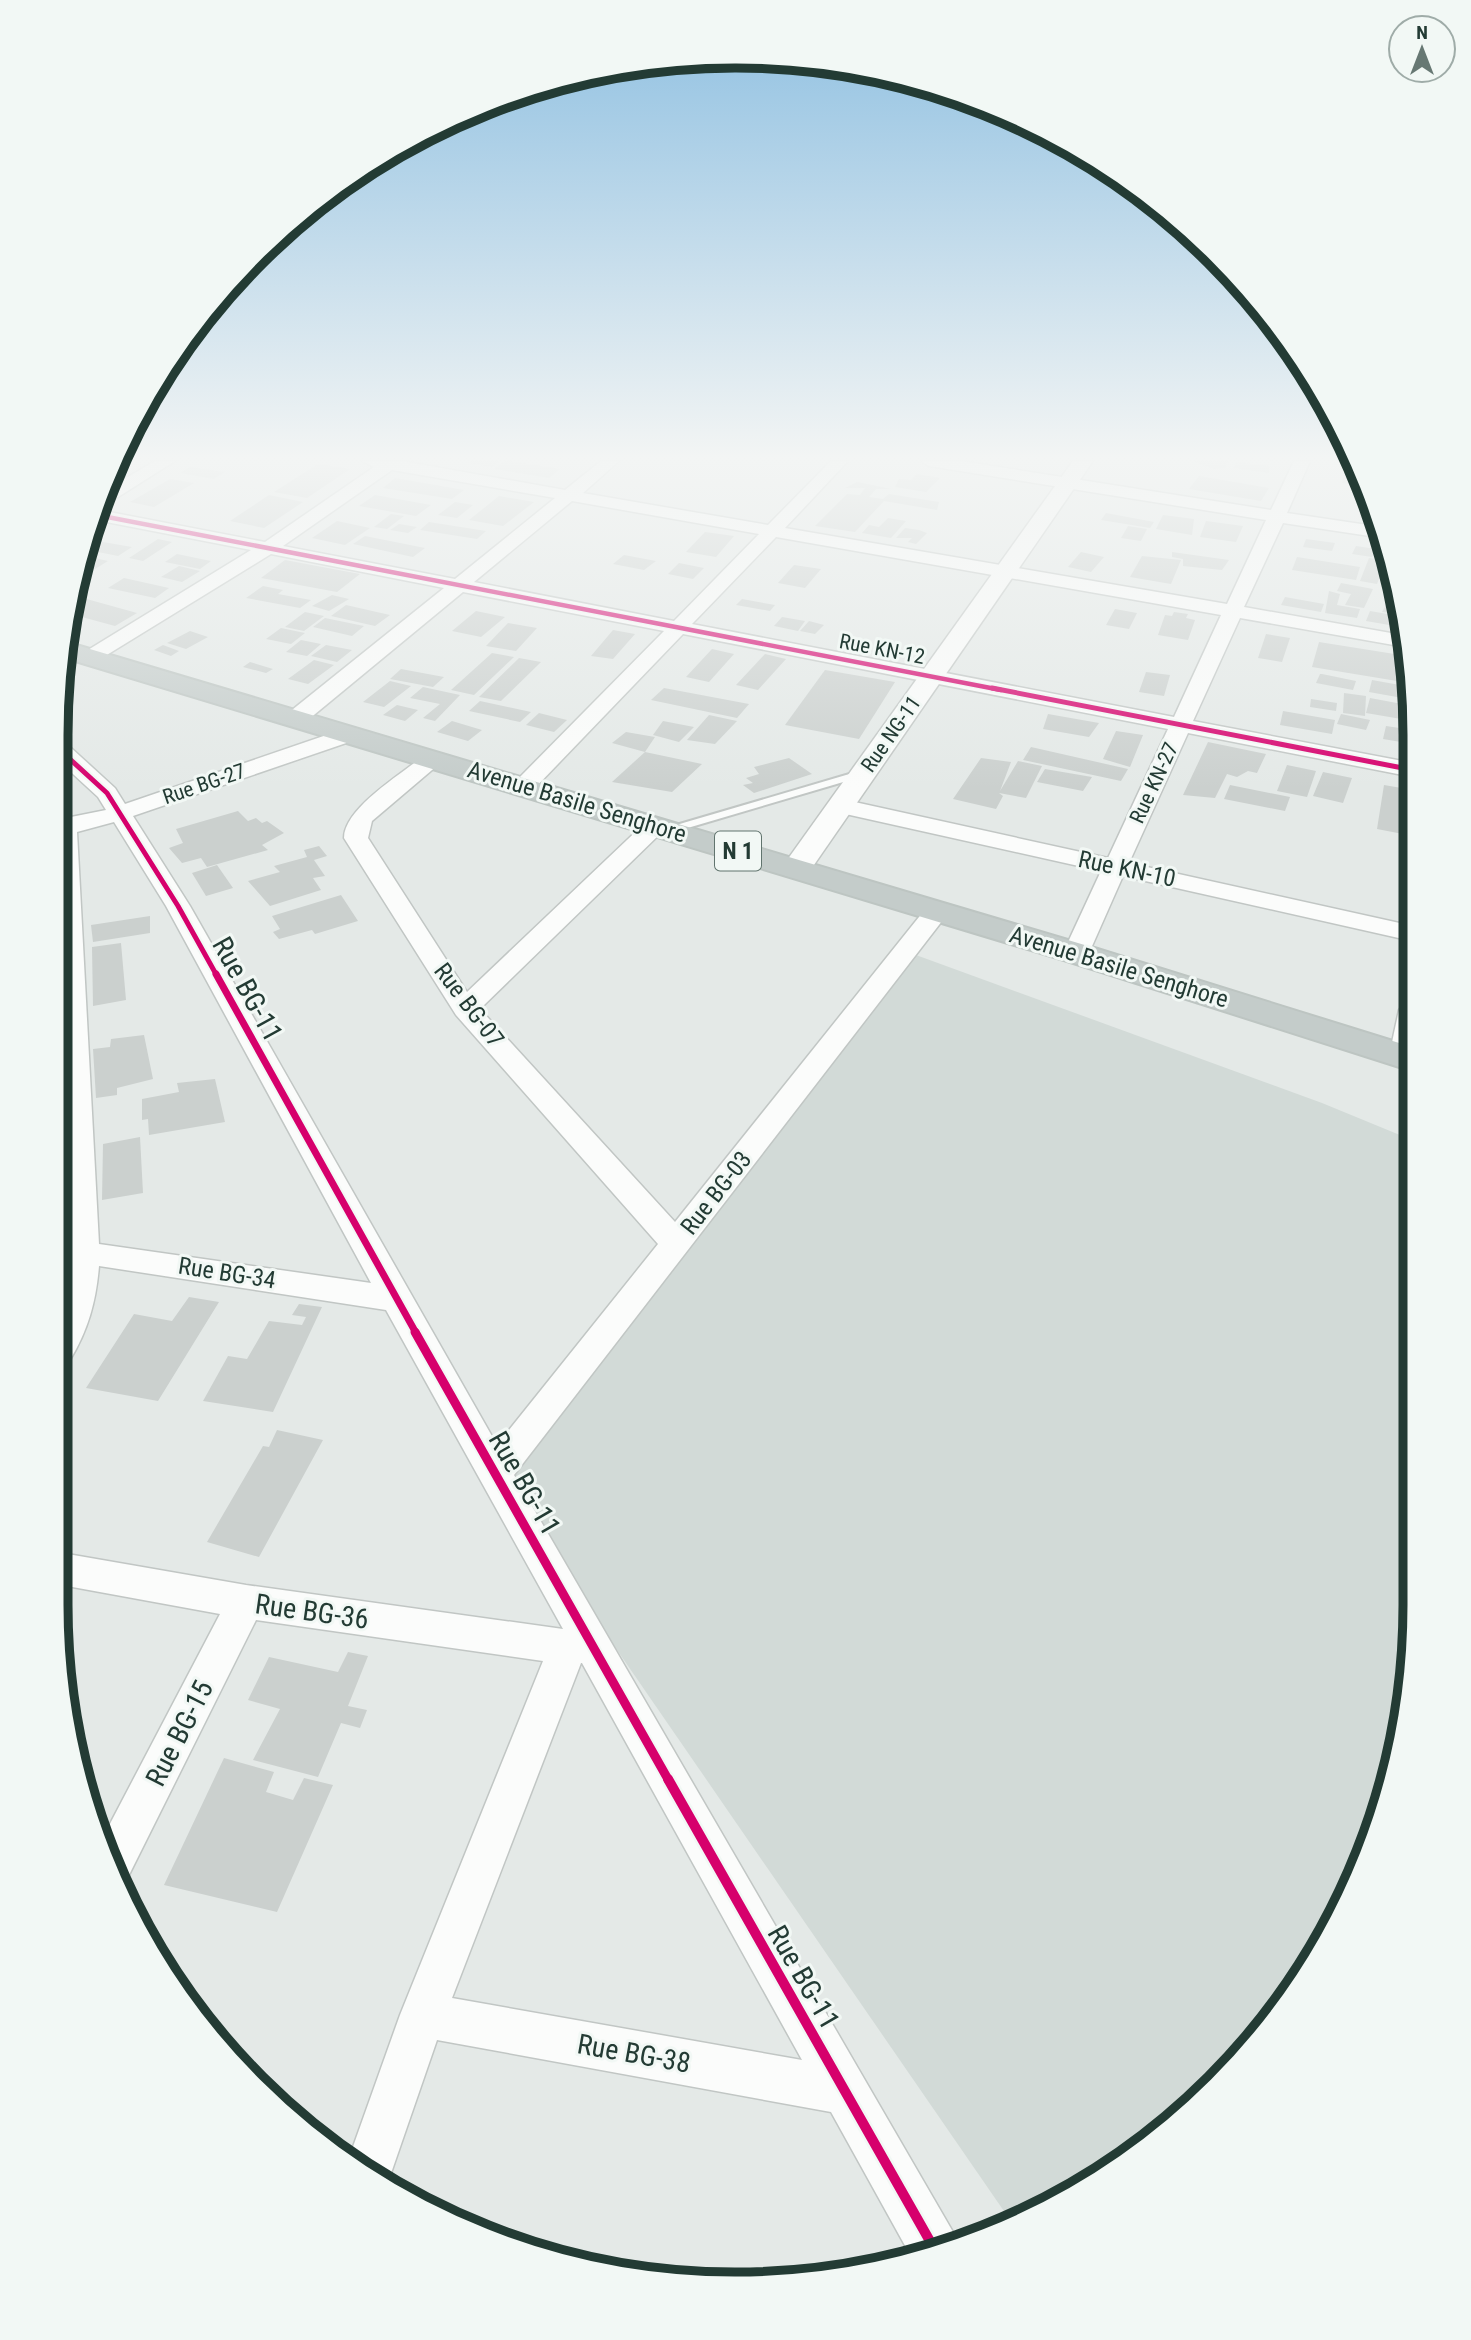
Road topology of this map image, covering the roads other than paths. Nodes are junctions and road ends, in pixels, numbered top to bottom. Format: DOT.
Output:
graph roads {
  1 [pos="227,570"];
  2 [pos="383,570"];
  3 [pos="478,570"];
  4 [pos="734,570"];
  5 [pos="1000,570"];
  6 [pos="1251,570"];
  7 [pos="1005,571"];
  8 [pos="460,585"];
  9 [pos="1233,611"];
  10 [pos="678,628"];
  11 [pos="1396,640"];
  12 [pos="76,653"];
  13 [pos="930,677"];
  14 [pos="295,719"];
  15 [pos="1181,725"];
  16 [pos="347,734"];
  17 [pos="68,757"];
  18 [pos="434,759"];
  19 [pos="1403,768"];
  20 [pos="864,773"];
  21 [pos="524,786"];
  22 [pos="841,806"];
  23 [pos="121,813"];
  24 [pos="68,826"];
  25 [pos="663,828"];
  26 [pos="1116,867"];
  27 [pos="796,869"];
  28 [pos="936,912"];
  29 [pos="1403,931"];
  30 [pos="1076,953"];
  31 [pos="466,1009"];
  32 [pos="1403,1057"];
  33 [pos="68,1109"];
  34 [pos="676,1244"];
  35 [pos="71,1250"];
  36 [pos="396,1299"];
  37 [pos="68,1337"];
  38 [pos="495,1473"];
  39 [pos="68,1570"];
  40 [pos="246,1602"];
  41 [pos="580,1645"];
  42 [pos="117,1855"];
  43 [pos="423,2015"];
  44 [pos="845,2091"];
  45 [pos="371,2163"];
  46 [pos="930,2242"];
  1 -- 12 [label="street"];
  2 -- 8 [label="street, Rue KN-12"];
  3 -- 8 [label="street"];
  4 -- 10 [label="street"];
  5 -- 7 [label="street"];
  6 -- 9 [label="street, Rue KN-27"];
  7 -- 9 [label="street"];
  7 -- 13 [label="street, Rue NG-11"];
  8 -- 10 [label="street, Rue KN-12"];
  8 -- 14 [label="street"];
  9 -- 11 [label="street"];
  9 -- 15 [label="street, Rue KN-27"];
  10 -- 13 [label="street, Rue KN-12"];
  10 -- 21 [label="street"];
  12 -- 14 [label="highway, Avenue Basile Senghore / N 1"];
  13 -- 15 [label="street, Rue KN-12"];
  13 -- 20 [label="street, Rue NG-11"];
  14 -- 16 [label="highway, Avenue Basile Senghore / N 1"];
  15 -- 19 [label="street, Rue KN-12"];
  15 -- 26 [label="street, Rue KN-27"];
  16 -- 18 [label="highway, Avenue Basile Senghore / N 1"];
  16 -- 23 [label="street, Rue BG-27"];
  17 -- 23 [label="street, Rue BG-11"];
  18 -- 21 [label="highway, Avenue Basile Senghore / N 1"];
  18 -- 31 [label="street, Rue BG-07"];
  20 -- 22 [label="street, Rue NG-11"];
  20 -- 25 [label="lane"];
  21 -- 25 [label="highway, Avenue Basile Senghore / N 1"];
  22 -- 26 [label="street, Rue KN-10"];
  22 -- 27 [label="street, Rue NG-11"];
  23 -- 24 [label="street, Rue BG-27"];
  23 -- 36 [label="street, Rue BG-11"];
  25 -- 27 [label="highway, Avenue Basile Senghore / N 1"];
  25 -- 31 [label="street"];
  26 -- 29 [label="street, Rue KN-10"];
  26 -- 30 [label="street, Rue KN-27"];
  27 -- 28 [label="highway, Avenue Basile Senghore / N 1"];
  28 -- 30 [label="highway, Avenue Basile Senghore / N 1"];
  28 -- 34 [label="street, Rue BG-03"];
  30 -- 32 [label="highway, Avenue Basile Senghore / N 1"];
  31 -- 34 [label="street, Rue BG-07"];
  33 -- 35 [label="street"];
  34 -- 38 [label="street, Rue BG-03"];
  35 -- 36 [label="street, Rue BG-34"];
  35 -- 37 [label="street"];
  36 -- 38 [label="street, Rue BG-11"];
  38 -- 41 [label="street, Rue BG-11"];
  39 -- 40 [label="street, Rue BG-36"];
  40 -- 41 [label="street, Rue BG-36"];
  40 -- 42 [label="street, Rue BG-15"];
  41 -- 43 [label="street"];
  41 -- 44 [label="street, Rue BG-11"];
  43 -- 44 [label="street, Rue BG-38"];
  43 -- 45 [label="street"];
  44 -- 46 [label="street, Rue BG-11"];
}
